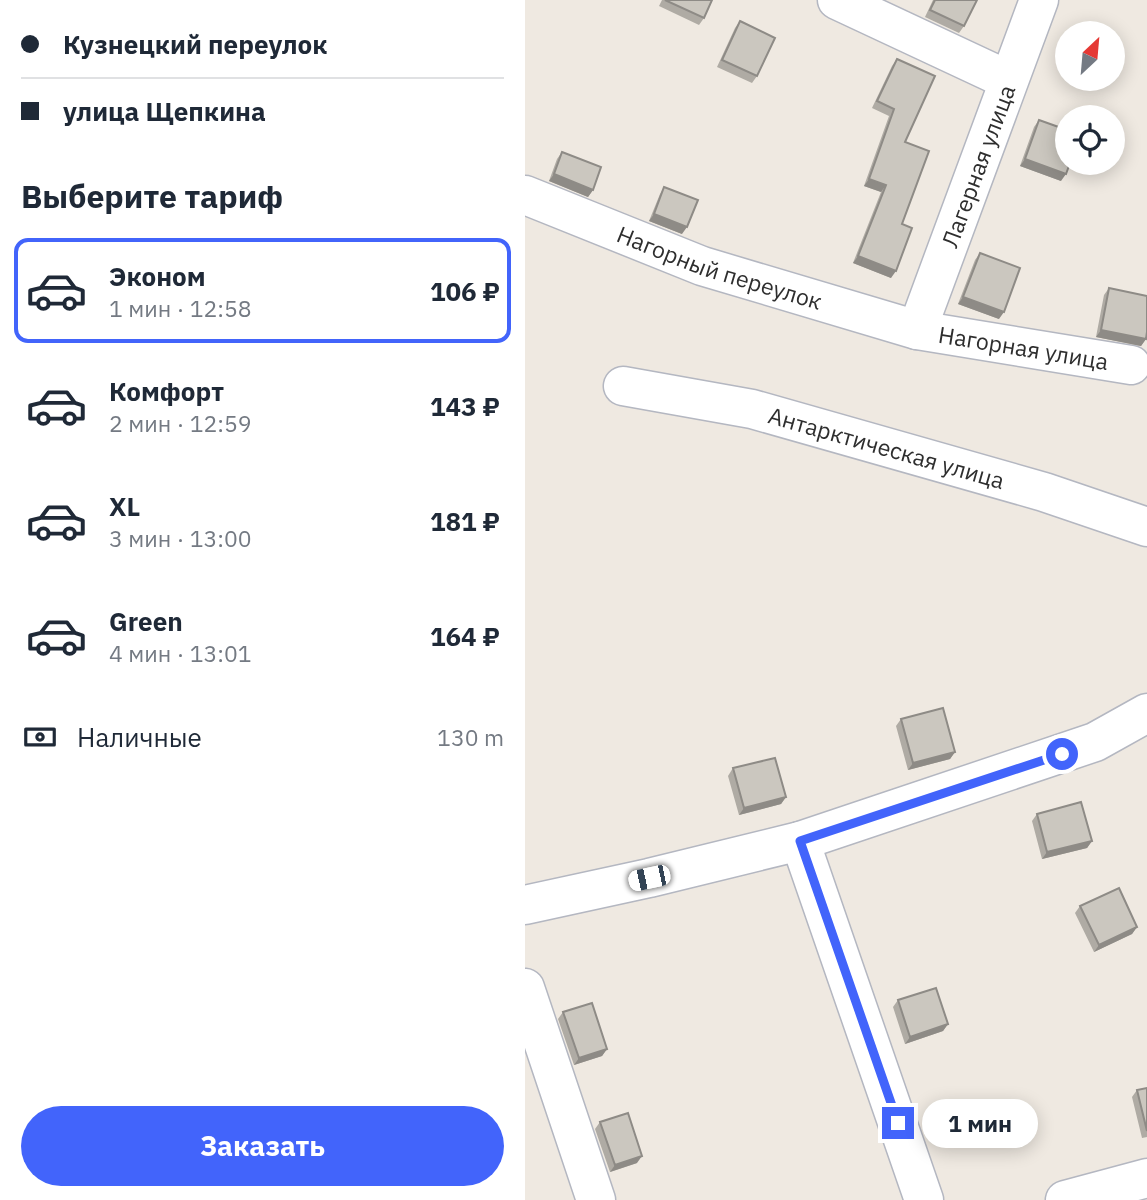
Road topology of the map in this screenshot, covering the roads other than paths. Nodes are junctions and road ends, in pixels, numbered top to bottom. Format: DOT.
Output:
graph roads {
  1 [pos="837,0"];
  2 [pos="1039,0"];
  3 [pos="1007,80"];
  4 [pos="525,195"];
  5 [pos="917,330"];
  6 [pos="1131,365"];
  7 [pos="623,386"];
  8 [pos="1147,527"];
  9 [pos="1147,713"];
  10 [pos="800,841"];
  11 [pos="525,905"];
  12 [pos="525,988"];
  13 [pos="1147,1178"];
  14 [pos="596,1200"];
  15 [pos="924,1200"];
  16 [pos="1065,1200"];
  1 -- 3 [label="street"];
  2 -- 3 [label="street, Лагерная улица"];
  3 -- 5 [label="street, Лагерная улица"];
  4 -- 5 [label="street, Нагорный переулок"];
  5 -- 6 [label="street, Нагорная улица"];
  7 -- 8 [label="street, Антарктическая улица"];
  9 -- 10 [label="street"];
  10 -- 11 [label="street"];
  10 -- 15 [label="street"];
  12 -- 14 [label="street"];
  13 -- 16 [label="street"];
}
